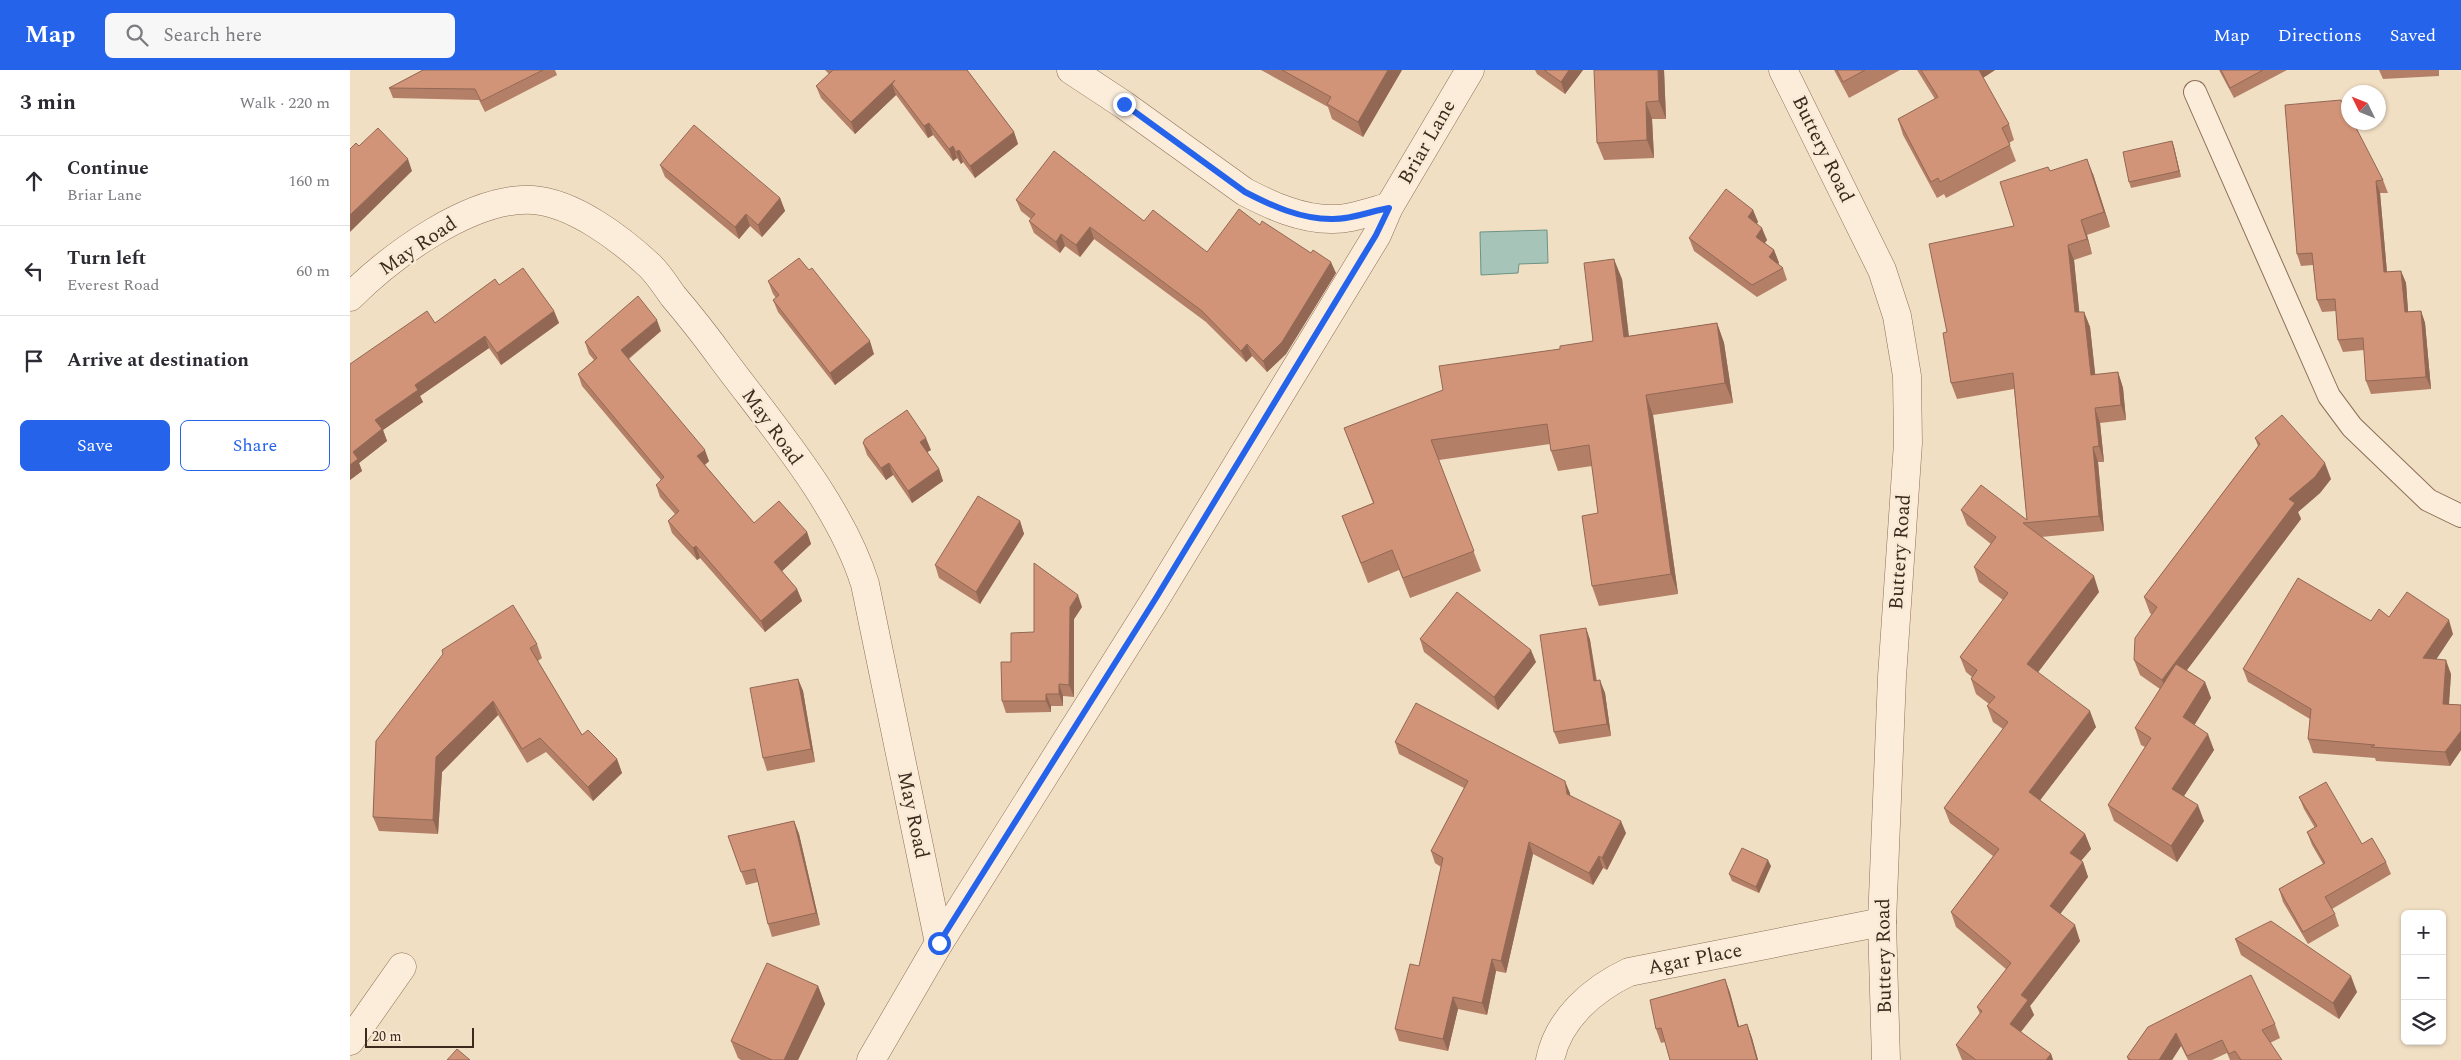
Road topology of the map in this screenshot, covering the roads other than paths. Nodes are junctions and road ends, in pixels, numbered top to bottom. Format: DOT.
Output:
graph roads {
  1 [pos="1071,70"];
  2 [pos="1470,70"];
  3 [pos="1783,70"];
  4 [pos="2195,92"];
  5 [pos="1389,208"];
  6 [pos="350,297"];
  7 [pos="2461,516"];
  8 [pos="1882,922"];
  9 [pos="939,943"];
  10 [pos="402,967"];
  11 [pos="350,1041"];
  12 [pos="871,1060"];
  13 [pos="1550,1060"];
  14 [pos="1886,1060"];
  1 -- 5 [label="street"];
  2 -- 5 [label="street, Briar Lane"];
  3 -- 8 [label="street, Buttery Road"];
  4 -- 7 [label="lane"];
  5 -- 9 [label="street, Briar Lane"];
  6 -- 9 [label="street, May Road"];
  8 -- 13 [label="street, Agar Place"];
  8 -- 14 [label="street, Buttery Road"];
  9 -- 12 [label="street, Briar Lane"];
  10 -- 11 [label="street"];
}
